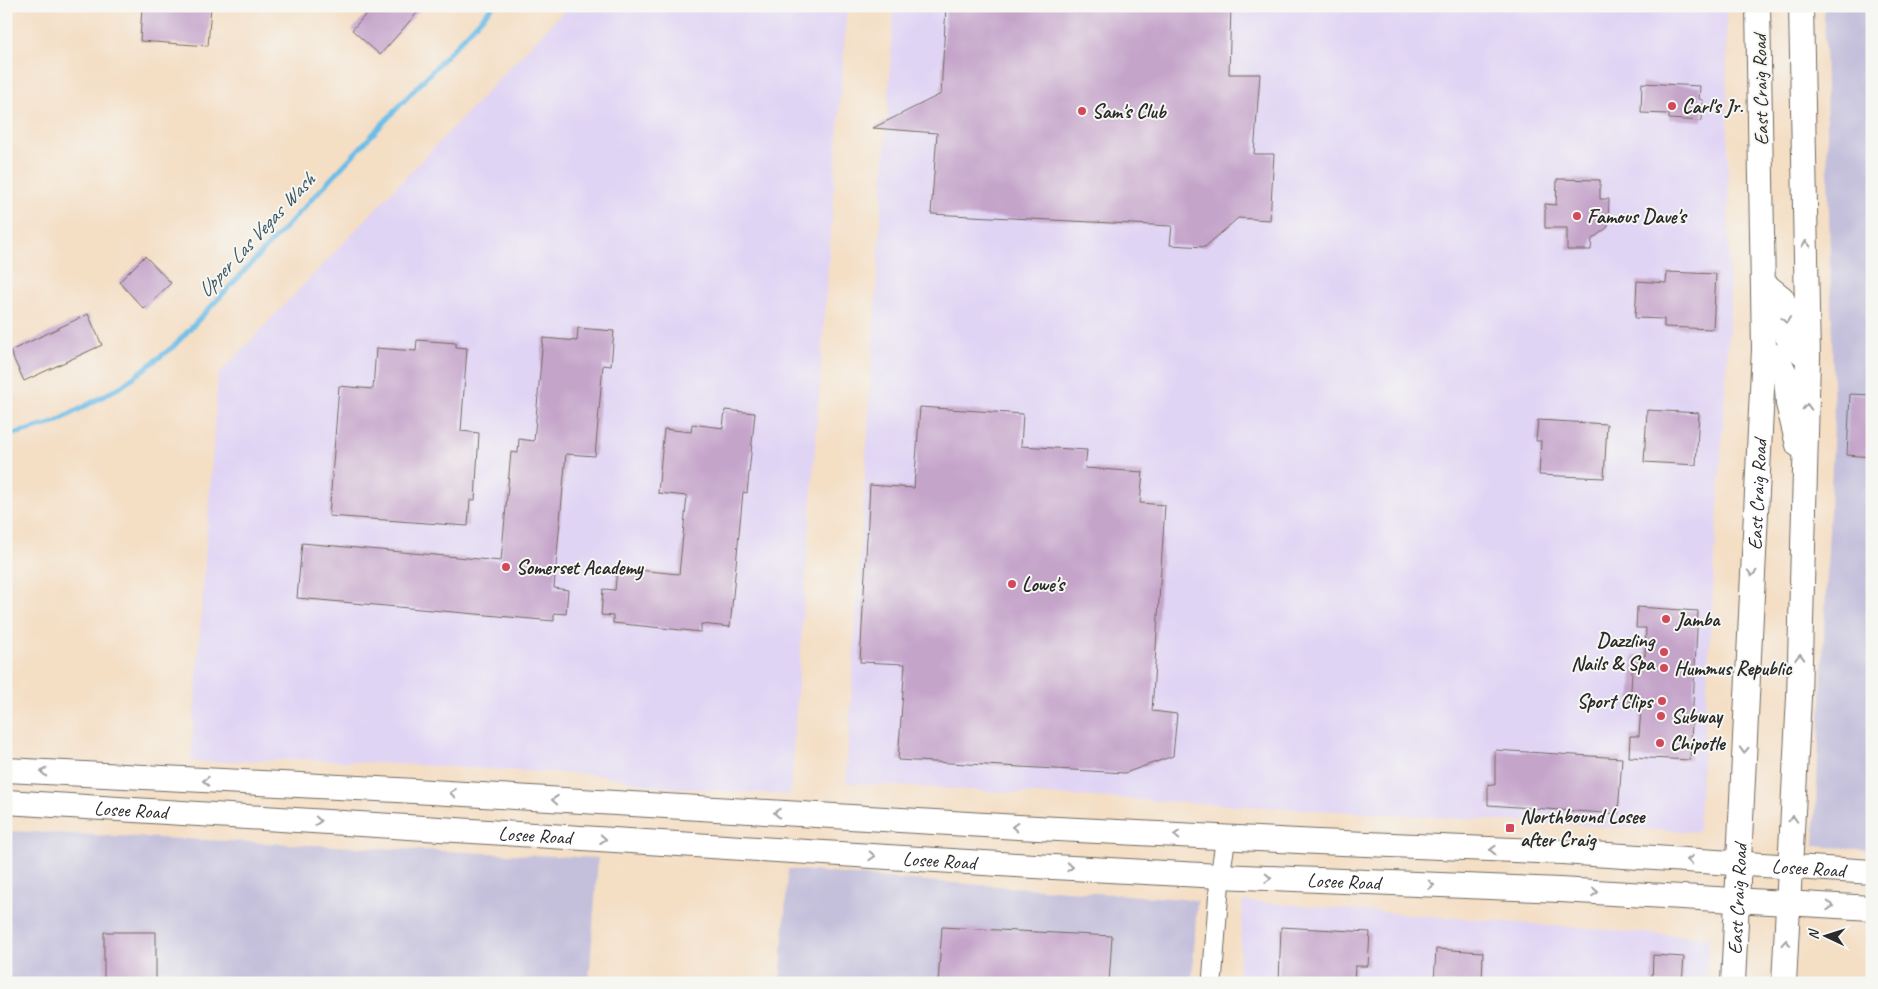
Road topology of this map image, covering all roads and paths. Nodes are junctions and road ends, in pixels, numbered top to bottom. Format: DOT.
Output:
graph roads {
  1 [pos="1758,6"];
  2 [pos="1801,6"];
  3 [pos="1763,283"];
  4 [pos="1764,349"];
  5 [pos="1808,358"];
  6 [pos="1806,479"];
  7 [pos="6,770"];
  8 [pos="272,784"];
  9 [pos="397,790"];
  10 [pos="6,802"];
  11 [pos="115,808"];
  12 [pos="260,817"];
  13 [pos="1226,837"];
  14 [pos="1738,863"];
  15 [pos="1791,868"];
  16 [pos="1872,872"];
  17 [pos="1220,876"];
  18 [pos="1737,900"];
  19 [pos="1788,904"];
  20 [pos="1872,908"];
  21 [pos="1212,983"];
  22 [pos="1733,983"];
  23 [pos="1784,983"];
  1 -- 3 [label="main road, East Craig Road"];
  5 -- 2 [label="main road, one-way"];
  3 -- 4 [label="main road, East Craig Road"];
  3 -- 5 [label="main road, one-way"];
  4 -- 6 [label="main road"];
  4 -- 14 [label="main road, East Craig Road, one-way"];
  6 -- 5 [label="main road, one-way"];
  15 -- 6 [label="main road, one-way"];
  8 -- 7 [label="main road, Losee Road, one-way"];
  8 -- 9 [label="main road, Losee Road"];
  8 -- 11 [label="main road"];
  9 -- 12 [label="main road"];
  13 -- 9 [label="main road, Losee Road, one-way"];
  10 -- 11 [label="main road, Losee Road"];
  11 -- 12 [label="main road, Losee Road"];
  12 -- 17 [label="main road, Losee Road, one-way"];
  14 -- 13 [label="main road, Losee Road, one-way"];
  13 -- 17 [label="street"];
  14 -- 15 [label="main road, Losee Road"];
  14 -- 18 [label="main road, East Craig Road"];
  15 -- 16 [label="main road, Losee Road"];
  15 -- 19 [label="main road"];
  17 -- 18 [label="main road, Losee Road, one-way"];
  17 -- 21 [label="street"];
  18 -- 19 [label="main road, Losee Road"];
  18 -- 22 [label="main road, East Craig Road"];
  19 -- 20 [label="main road, Losee Road, one-way"];
  23 -- 19 [label="main road, one-way"];
}
